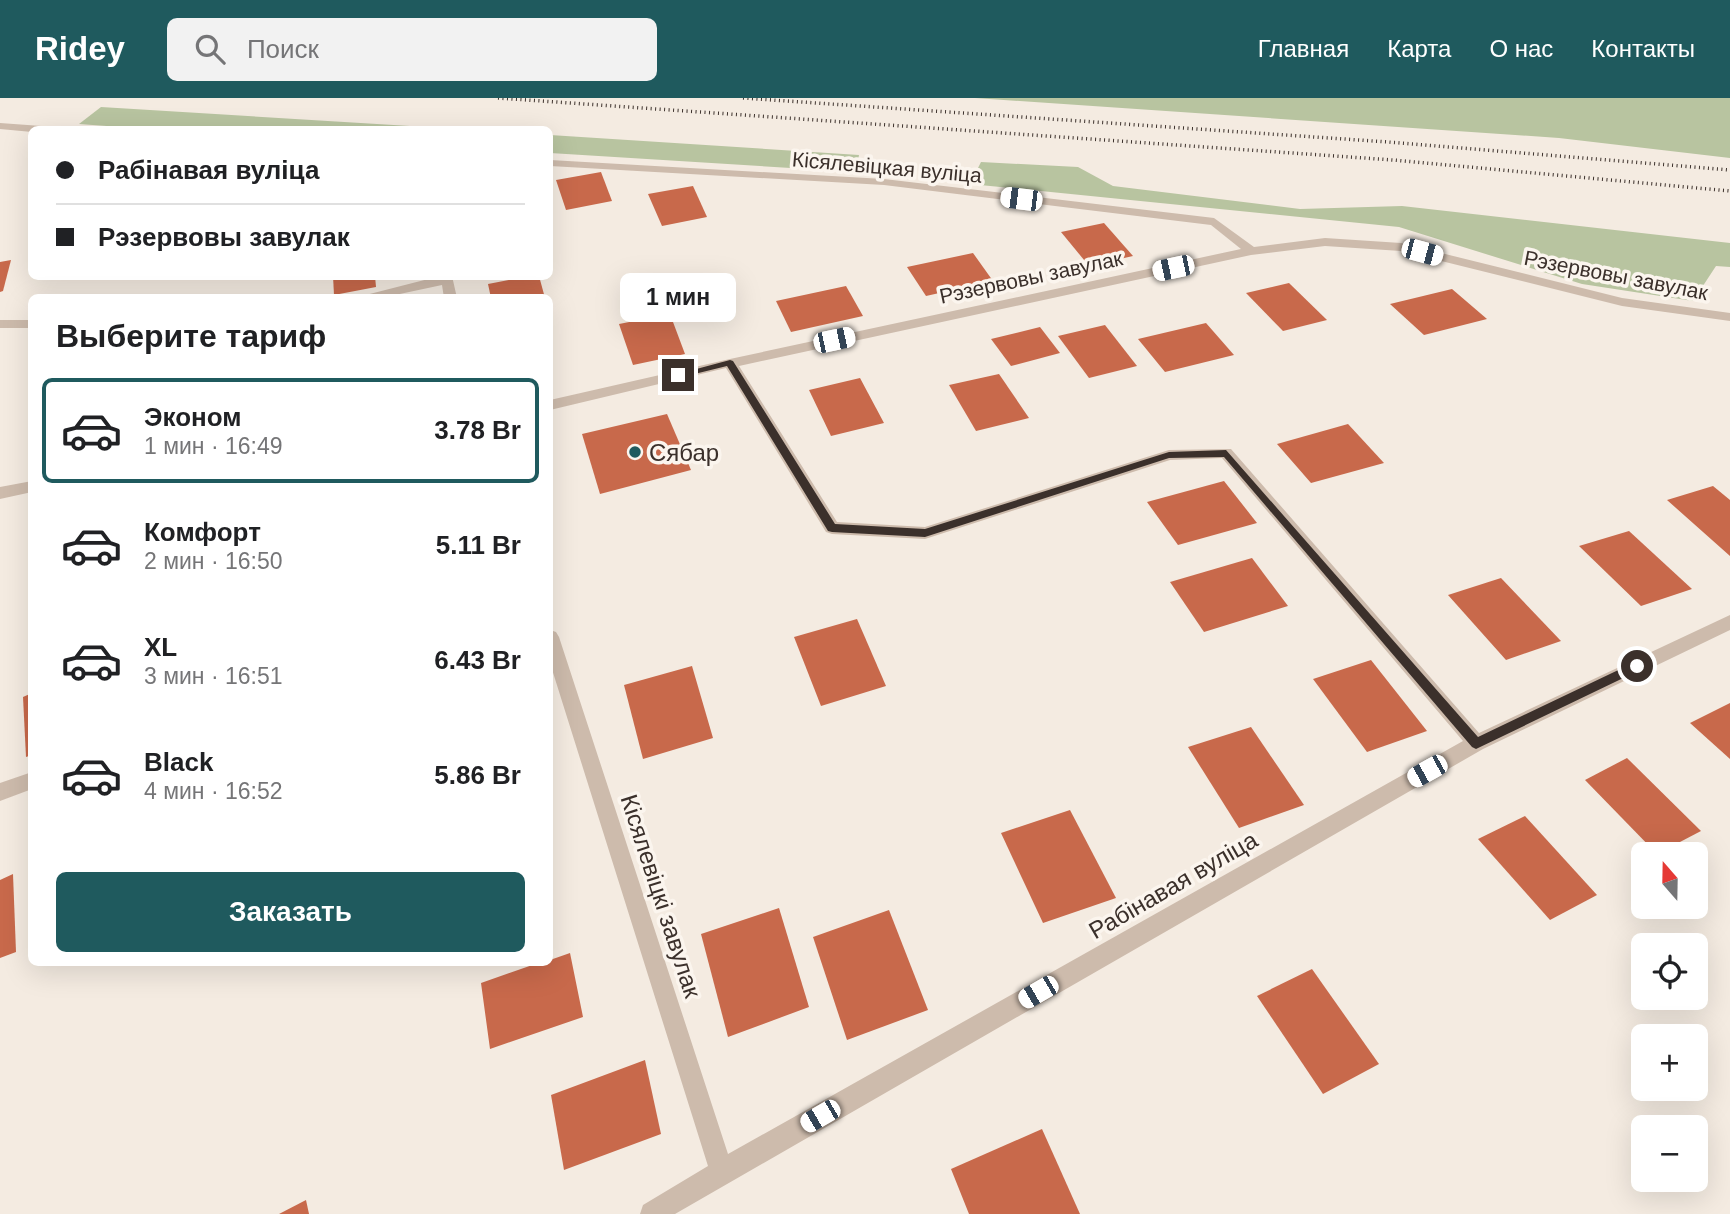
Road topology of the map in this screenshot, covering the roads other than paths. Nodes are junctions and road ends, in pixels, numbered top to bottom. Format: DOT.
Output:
graph roads {
  1 [pos="0,126"];
  2 [pos="28,128"];
  3 [pos="553,163"];
  4 [pos="1251,251"];
  5 [pos="438,280"];
  6 [pos="377,294"];
  7 [pos="1730,317"];
  8 [pos="0,324"];
  9 [pos="28,324"];
  10 [pos="730,363"];
  11 [pos="553,404"];
  12 [pos="28,486"];
  13 [pos="0,493"];
  14 [pos="1730,622"];
  15 [pos="553,646"];
  16 [pos="1476,743"];
  17 [pos="28,782"];
  18 [pos="0,792"];
  19 [pos="722,1171"];
  20 [pos="652,1214"];
  1 -- 2 [label="street"];
  3 -- 4 [label="street, Кісялевіцкая вуліца"];
  4 -- 7 [label="street, Рэзервовы завулак"];
  4 -- 10 [label="street, Рэзервовы завулак"];
  5 -- 6 [label="street"];
  8 -- 9 [label="street"];
  10 -- 11 [label="street, Рэзервовы завулак"];
  10 -- 16 [label="street"];
  12 -- 13 [label="street"];
  14 -- 16 [label="street, Рабінавая вуліца"];
  15 -- 19 [label="street, Кісялевіцкі завулак"];
  16 -- 19 [label="street, Рабінавая вуліца"];
  17 -- 18 [label="street"];
  19 -- 20 [label="street, Рабінавая вуліца"];
}
